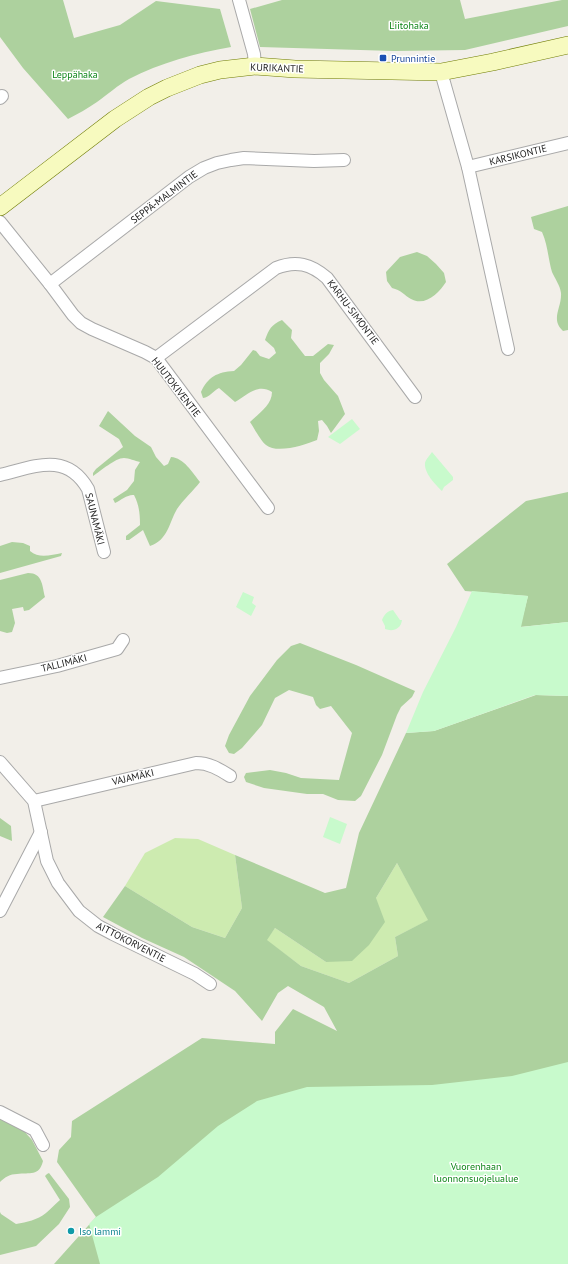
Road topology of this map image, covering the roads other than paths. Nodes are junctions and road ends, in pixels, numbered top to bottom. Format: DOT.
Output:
graph roads {
  1 [pos="239,0"];
  2 [pos="568,45"];
  3 [pos="255,66"];
  4 [pos="441,72"];
  5 [pos="568,143"];
  6 [pos="344,160"];
  7 [pos="468,167"];
  8 [pos="0,207"];
  9 [pos="0,222"];
  10 [pos="50,284"];
  11 [pos="508,349"];
  12 [pos="156,358"];
  13 [pos="415,396"];
  14 [pos="0,475"];
  15 [pos="268,508"];
  16 [pos="104,552"];
  17 [pos="123,640"];
  18 [pos="0,678"];
  19 [pos="0,762"];
  20 [pos="230,776"];
  21 [pos="34,801"];
  22 [pos="41,832"];
  23 [pos="0,911"];
  24 [pos="210,984"];
  25 [pos="0,1112"];
  26 [pos="43,1145"];
  1 -- 3 [label="street"];
  2 -- 4 [label="main road, KURIKANTIE"];
  3 -- 4 [label="main road, KURIKANTIE"];
  3 -- 8 [label="main road, KURIKANTIE"];
  4 -- 7 [label="street"];
  5 -- 7 [label="street, KARSIKONTIE"];
  6 -- 10 [label="street, SEPPÄ-MALMINTIE"];
  7 -- 11 [label="street"];
  9 -- 10 [label="street, HUUTOKIVENTIE"];
  10 -- 12 [label="street, HUUTOKIVENTIE"];
  12 -- 13 [label="street, KARHU-SIMONTIE"];
  12 -- 15 [label="street, HUUTOKIVENTIE"];
  14 -- 16 [label="street, SAUNAMÄKI"];
  17 -- 18 [label="street, TALLIMÄKI"];
  19 -- 21 [label="street, AITTOKORVENTIE"];
  20 -- 21 [label="street, VAJAMÄKI"];
  21 -- 22 [label="street, AITTOKORVENTIE"];
  22 -- 23 [label="street"];
  22 -- 24 [label="street, AITTOKORVENTIE"];
  25 -- 26 [label="street"];
}
